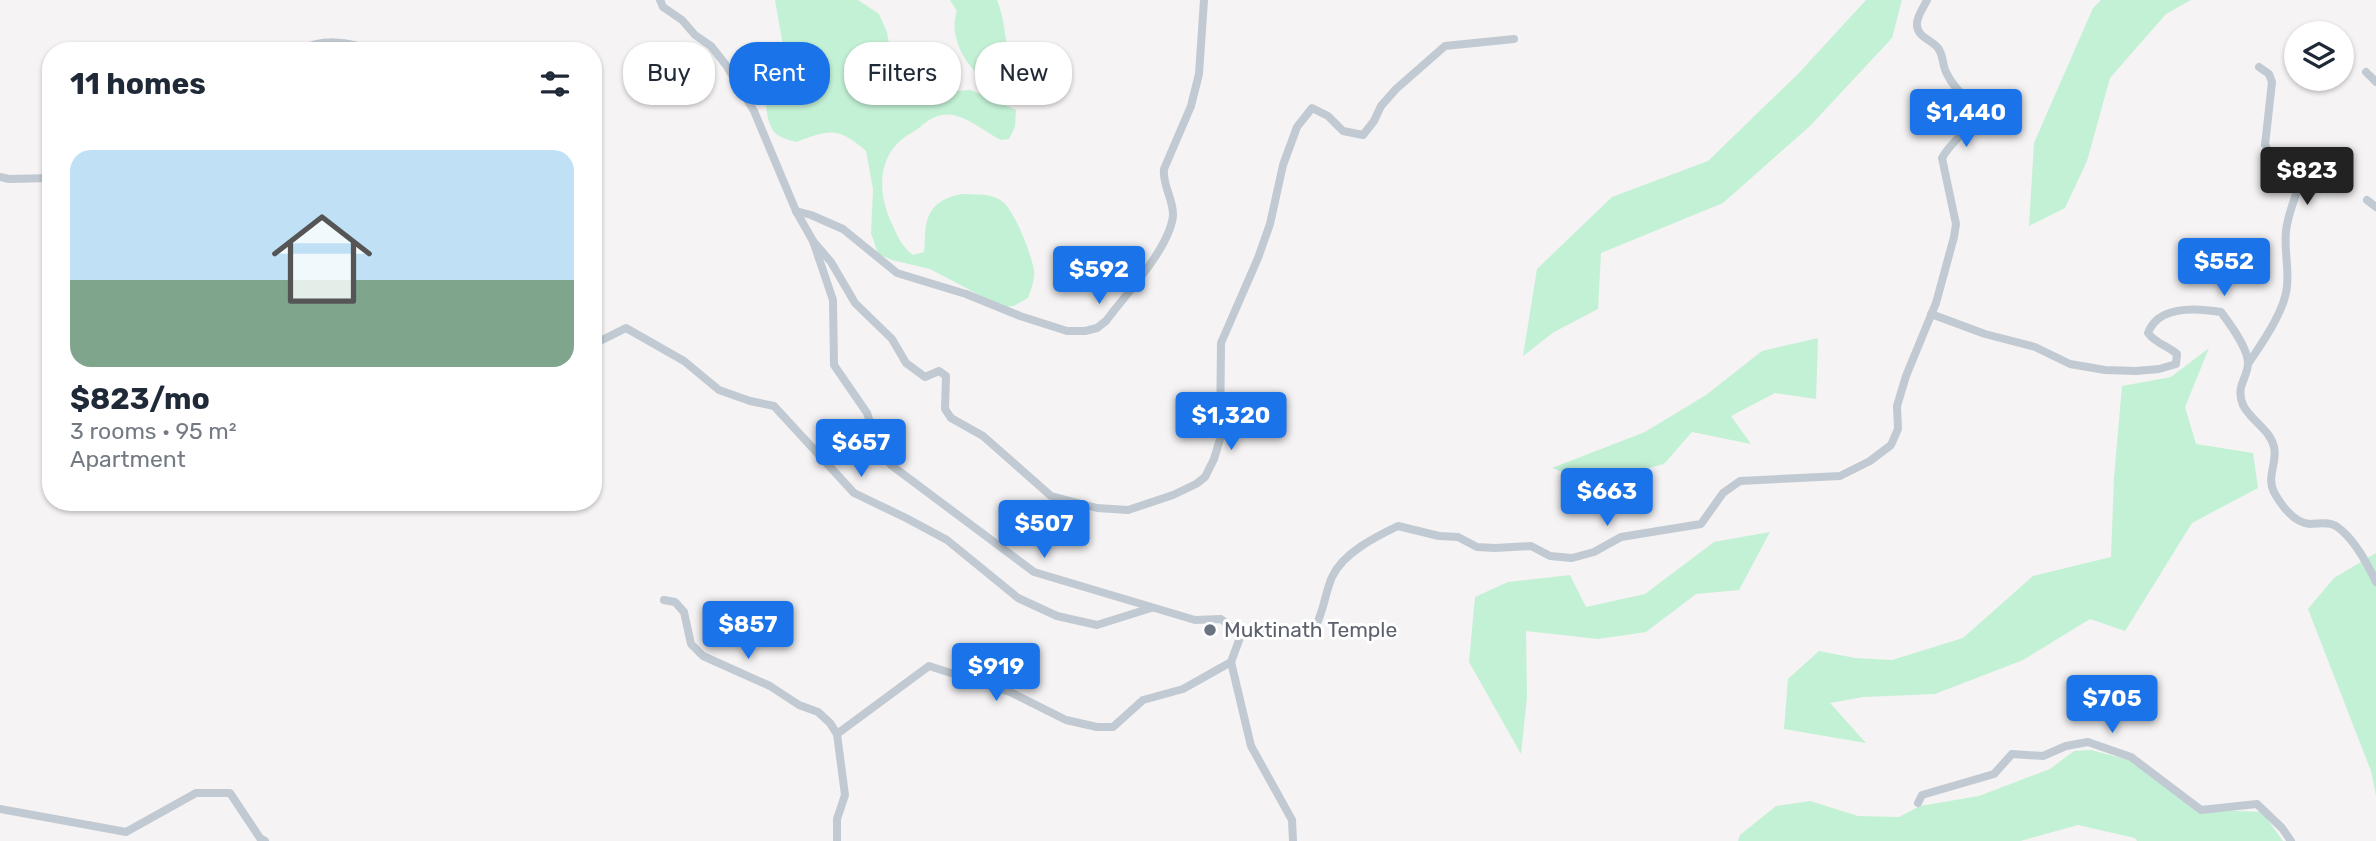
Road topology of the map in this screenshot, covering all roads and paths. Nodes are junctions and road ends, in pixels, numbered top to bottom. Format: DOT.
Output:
graph roads {
  1 [pos="660,0"];
  2 [pos="1204,0"];
  3 [pos="1927,0"];
  4 [pos="1514,39"];
  5 [pos="2259,67"];
  6 [pos="2366,72"];
  7 [pos="2376,82"];
  8 [pos="0,177"];
  9 [pos="42,178"];
  10 [pos="2367,200"];
  11 [pos="2376,207"];
  12 [pos="796,211"];
  13 [pos="813,241"];
  14 [pos="1931,314"];
  15 [pos="602,340"];
  16 [pos="2248,364"];
  17 [pos="2376,582"];
  18 [pos="664,600"];
  19 [pos="1151,608"];
  20 [pos="1241,635"];
  21 [pos="1231,662"];
  22 [pos="837,734"];
  23 [pos="1918,803"];
  24 [pos="0,809"];
  25 [pos="265,841"];
  26 [pos="837,841"];
  27 [pos="1293,841"];
  28 [pos="2291,841"];
  1 -- 12 [label="street"];
  2 -- 12 [label="street"];
  3 -- 14 [label="street"];
  4 -- 13 [label="street"];
  5 -- 16 [label="street"];
  6 -- 7 [label="street"];
  8 -- 9 [label="street"];
  10 -- 11 [label="street"];
  12 -- 13 [label="street"];
  13 -- 19 [label="street"];
  14 -- 16 [label="street"];
  14 -- 20 [label="street"];
  15 -- 19 [label="street"];
  16 -- 17 [label="street"];
  18 -- 22 [label="street"];
  19 -- 20 [label="street"];
  20 -- 21 [label="street"];
  21 -- 22 [label="street"];
  21 -- 27 [label="street"];
  22 -- 26 [label="street"];
  23 -- 28 [label="street"];
  24 -- 25 [label="street"];
}
